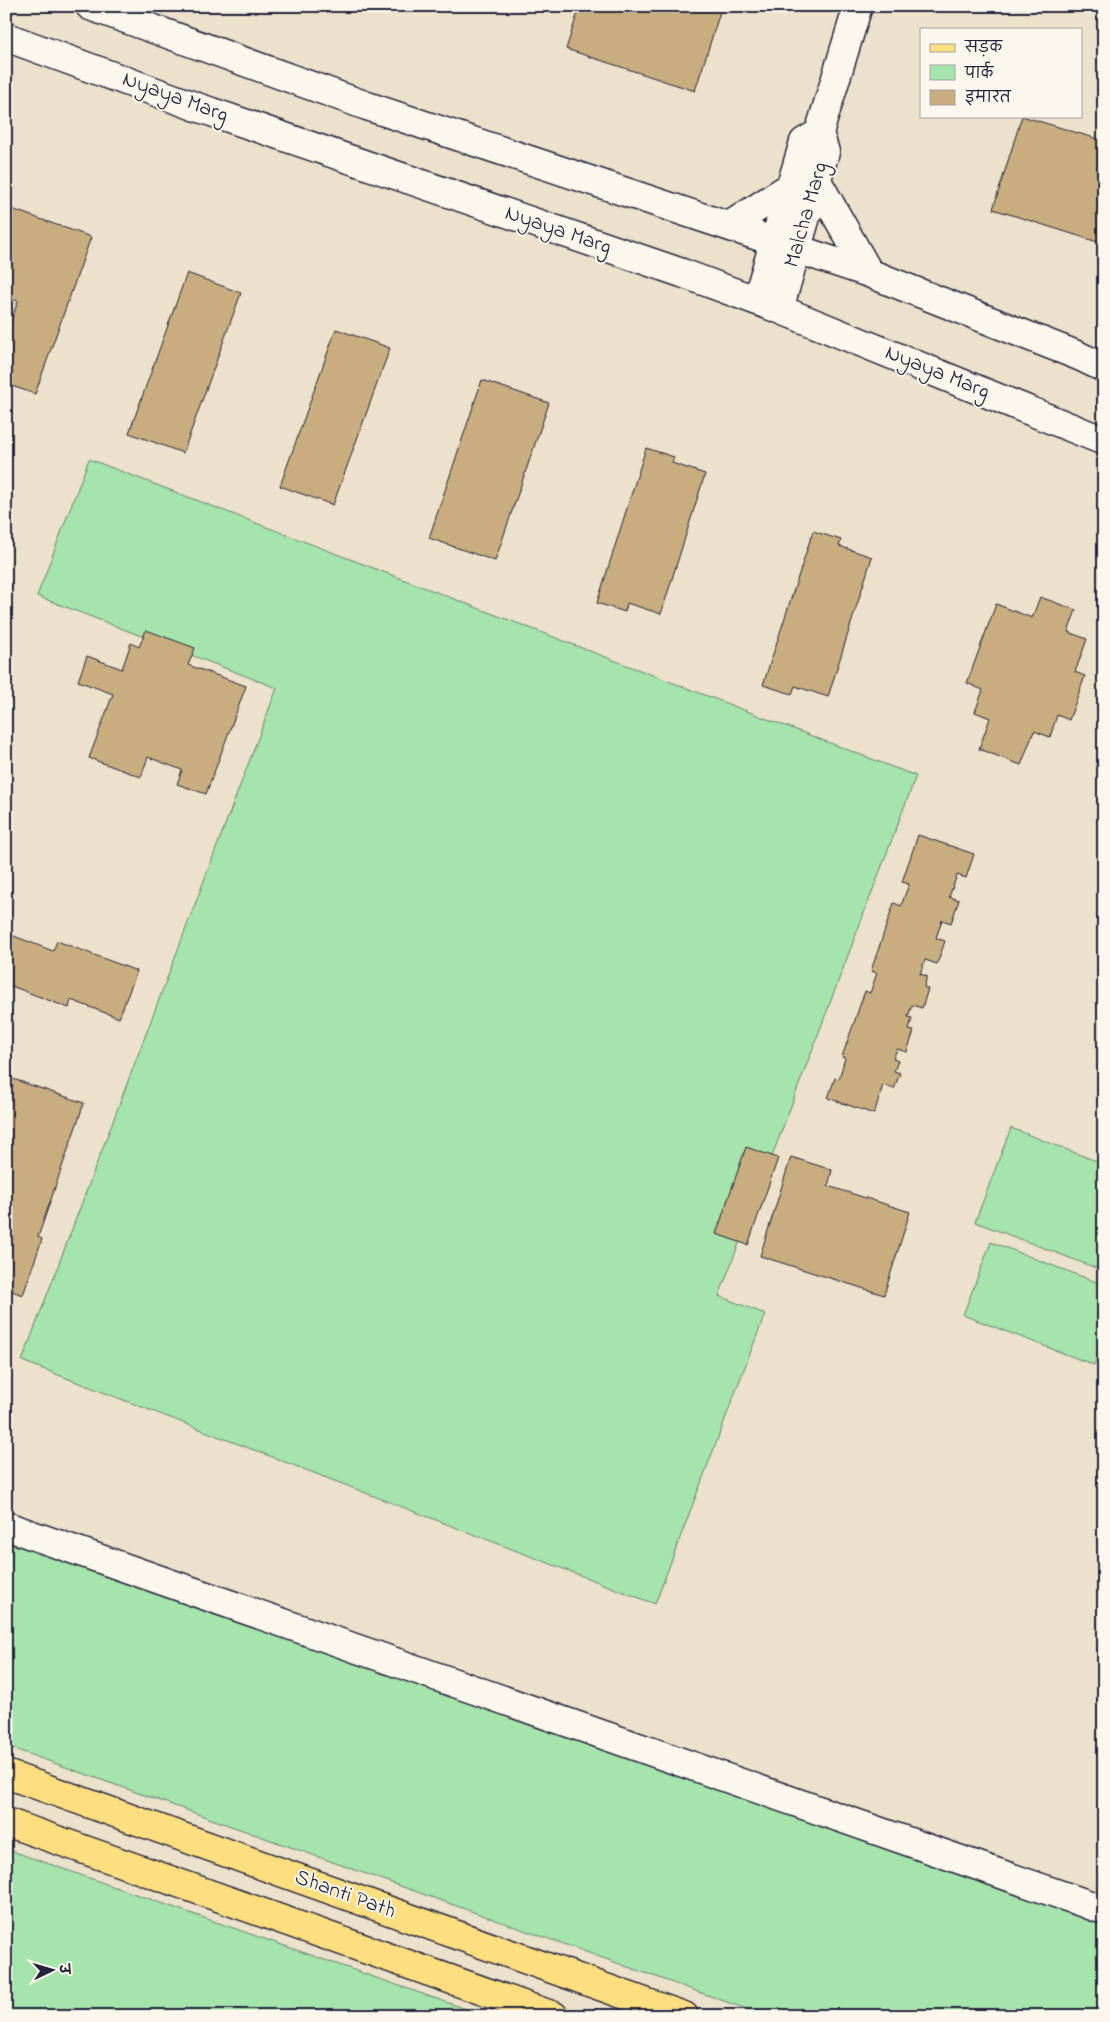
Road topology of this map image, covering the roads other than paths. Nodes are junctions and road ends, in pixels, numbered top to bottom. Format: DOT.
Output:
graph roads {
  1 [pos="90,6"];
  2 [pos="858,6"];
  3 [pos="6,36"];
  4 [pos="804,183"];
  5 [pos="729,226"];
  6 [pos="786,245"];
  7 [pos="869,273"];
  8 [pos="768,305"];
  9 [pos="1104,368"];
  10 [pos="1104,441"];
  11 [pos="6,1526"];
  12 [pos="6,1774"];
  13 [pos="6,1822"];
  14 [pos="1104,1910"];
  15 [pos="554,2016"];
  16 [pos="684,2016"];
  1 -- 5 [label="street"];
  2 -- 4 [label="street, Malcha Marg"];
  3 -- 8 [label="street, Nyaya Marg"];
  4 -- 5 [label="street"];
  4 -- 6 [label="street"];
  4 -- 7 [label="street"];
  5 -- 6 [label="street"];
  6 -- 7 [label="street"];
  6 -- 8 [label="street"];
  7 -- 9 [label="street"];
  8 -- 10 [label="street, Nyaya Marg"];
  11 -- 14 [label="street"];
  12 -- 16 [label="main road, Shanti Path"];
  13 -- 15 [label="main road, Shanti Path"];
}
